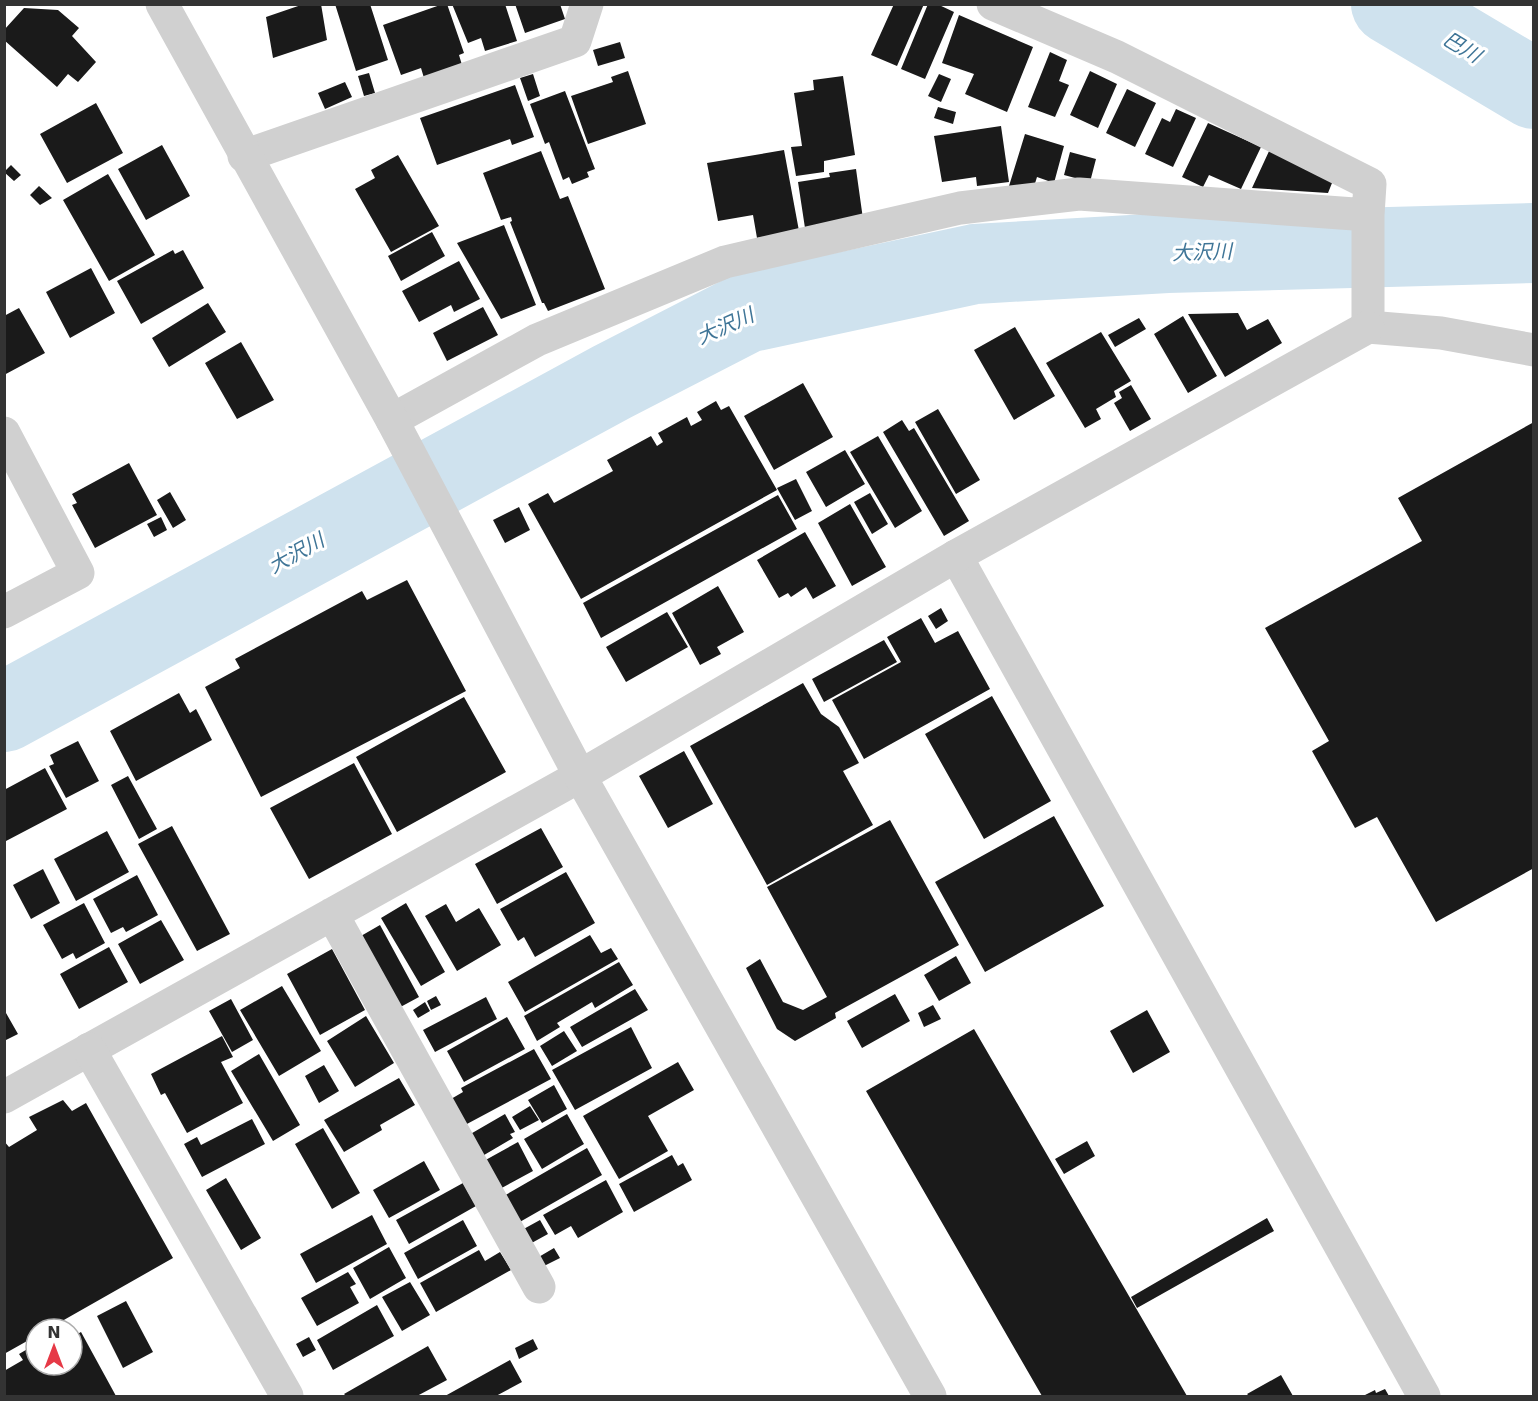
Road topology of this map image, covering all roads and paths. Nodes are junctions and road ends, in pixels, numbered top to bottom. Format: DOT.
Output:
graph roads {
  1 [pos="162,4"];
  2 [pos="587,4"];
  3 [pos="993,4"];
  4 [pos="244,156"];
  5 [pos="1368,216"];
  6 [pos="1368,316"];
  7 [pos="1533,350"];
  8 [pos="396,426"];
  9 [pos="4,433"];
  10 [pos="956,556"];
  11 [pos="4,612"];
  12 [pos="579,776"];
  13 [pos="332,914"];
  14 [pos="88,1049"];
  15 [pos="4,1097"];
  16 [pos="539,1287"];
  17 [pos="287,1396"];
  18 [pos="930,1396"];
  19 [pos="1424,1396"];
  1 -- 4 [label="street"];
  2 -- 4 [label="street"];
  3 -- 5 [label="street"];
  4 -- 8 [label="street"];
  5 -- 6 [label="street"];
  5 -- 8 [label="street"];
  6 -- 7 [label="street"];
  6 -- 10 [label="street"];
  8 -- 12 [label="street"];
  9 -- 11 [label="street"];
  10 -- 12 [label="street"];
  10 -- 19 [label="street"];
  12 -- 13 [label="street"];
  12 -- 18 [label="street"];
  13 -- 14 [label="street"];
  13 -- 16 [label="street"];
  14 -- 15 [label="street"];
  14 -- 17 [label="street"];
}
